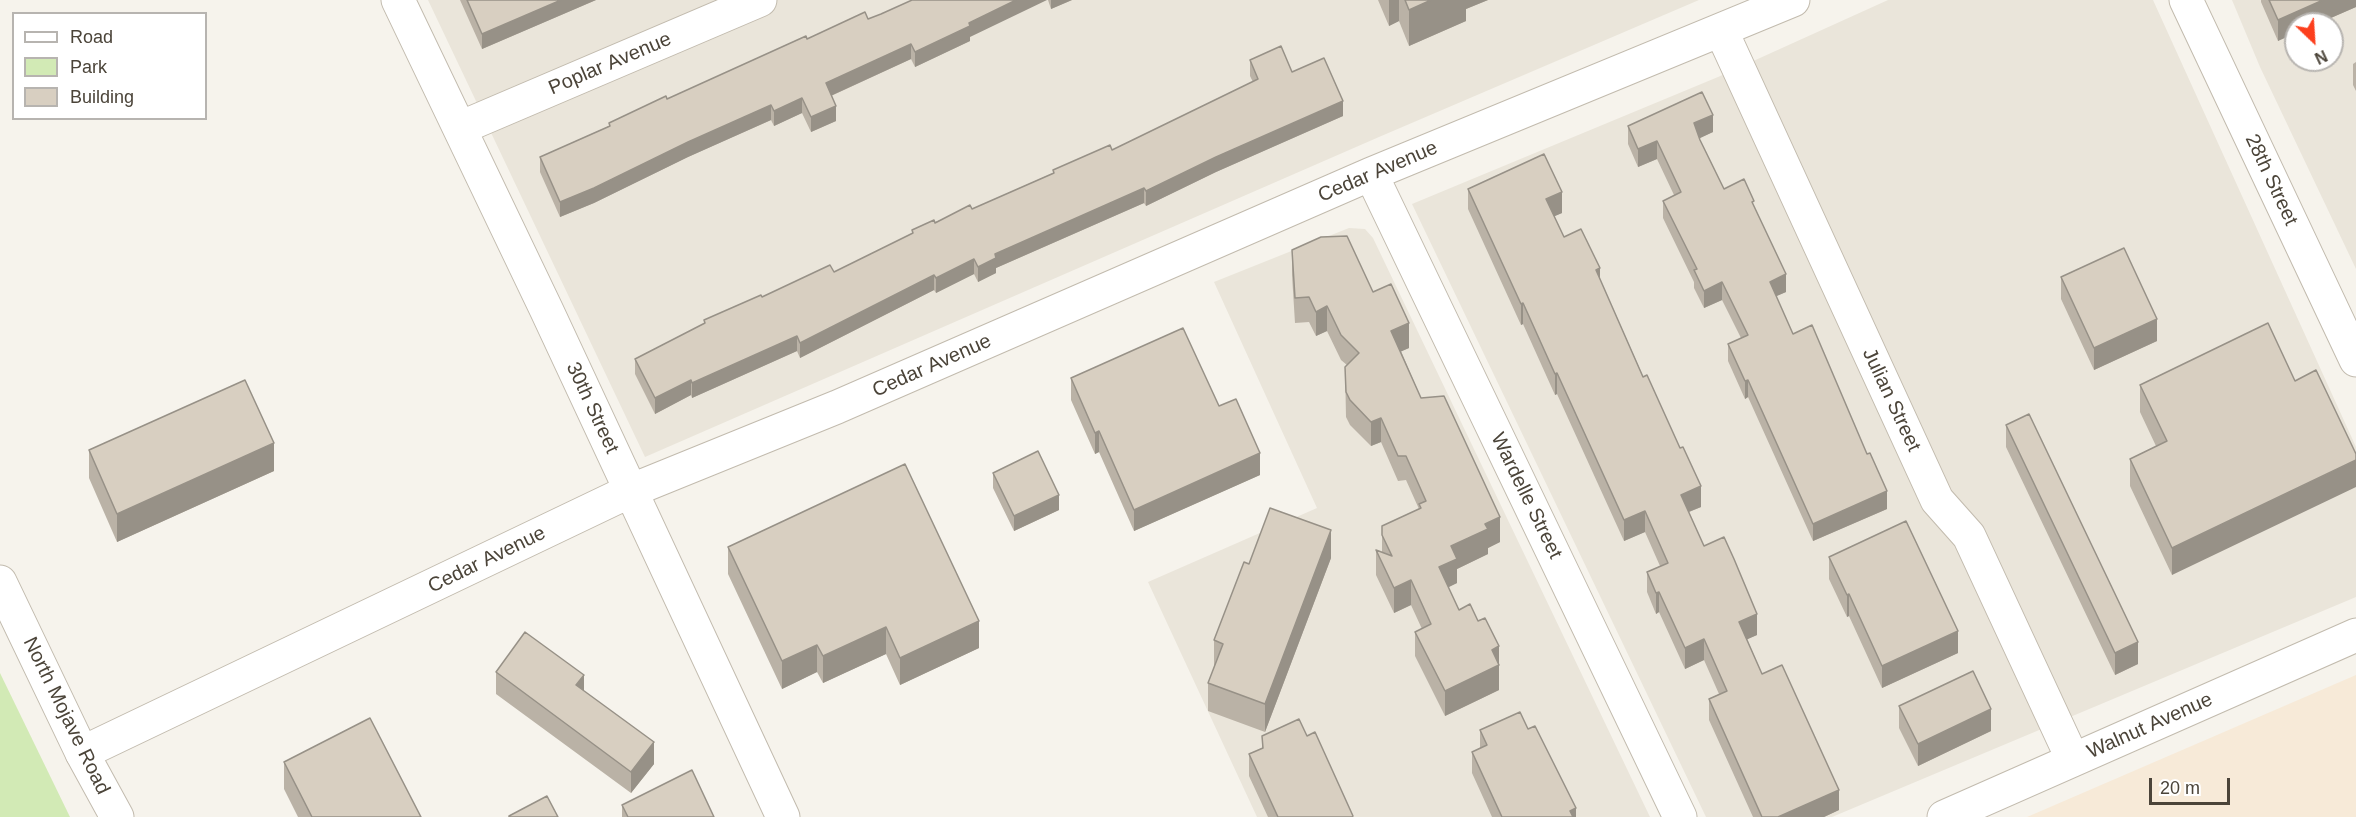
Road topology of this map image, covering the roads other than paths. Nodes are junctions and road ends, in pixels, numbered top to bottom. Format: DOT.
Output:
graph roads {
  1 [pos="398,0"];
  2 [pos="760,0"];
  3 [pos="1792,0"];
  4 [pos="2186,0"];
  5 [pos="1721,30"];
  6 [pos="460,128"];
  7 [pos="1371,174"];
  8 [pos="2356,360"];
  9 [pos="630,491"];
  10 [pos="0,582"];
  11 [pos="2356,635"];
  12 [pos="82,753"];
  13 [pos="2073,760"];
  14 [pos="117,817"];
  15 [pos="783,817"];
  16 [pos="1680,817"];
  17 [pos="1944,817"];
  1 -- 6 [label="street, 30th Street"];
  2 -- 6 [label="street, Poplar Avenue"];
  3 -- 5 [label="street, Cedar Avenue"];
  4 -- 8 [label="street, 28th Street"];
  5 -- 7 [label="street, Cedar Avenue"];
  5 -- 13 [label="street, Julian Street"];
  6 -- 9 [label="street, 30th Street"];
  7 -- 9 [label="street, Cedar Avenue"];
  7 -- 16 [label="street, Wardelle Street"];
  9 -- 12 [label="street, Cedar Avenue"];
  9 -- 15 [label="street, 30th Street"];
  10 -- 12 [label="street, North Mojave Road"];
  11 -- 13 [label="street, Walnut Avenue"];
  12 -- 14 [label="street, North Mojave Road"];
  13 -- 17 [label="street, Walnut Avenue"];
}
